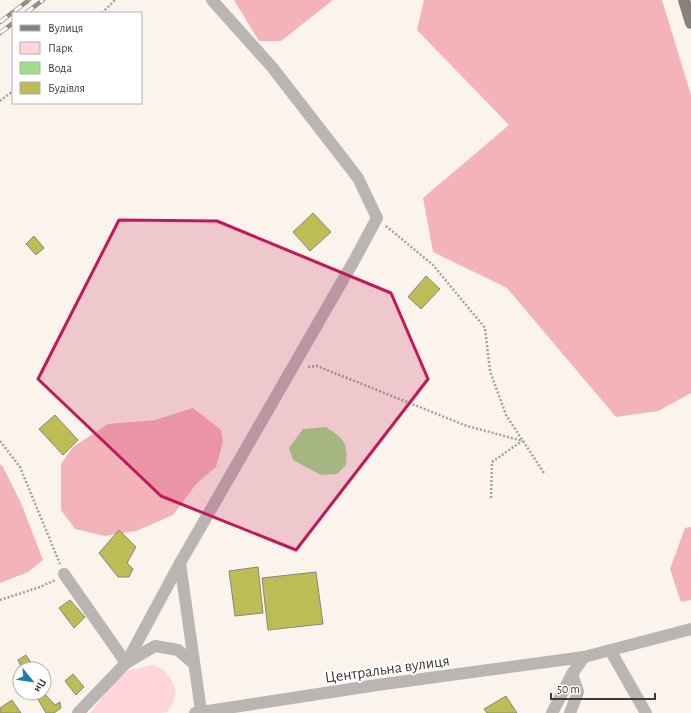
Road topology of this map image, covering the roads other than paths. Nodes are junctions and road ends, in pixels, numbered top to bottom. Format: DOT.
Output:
graph roads {
  1 [pos="212,0"];
  2 [pos="684,0"];
  3 [pos="691,23"];
  4 [pos="180,563"];
  5 [pos="64,574"];
  6 [pos="691,629"];
  7 [pos="610,650"];
  8 [pos="584,657"];
  9 [pos="126,663"];
  10 [pos="194,664"];
  11 [pos="572,674"];
  12 [pos="82,711"];
  13 [pos="198,712"];
  14 [pos="552,713"];
  15 [pos="570,713"];
  16 [pos="646,713"];
  1 -- 4 [label="street"];
  2 -- 3 [label="main road"];
  4 -- 9 [label="street"];
  4 -- 10 [label="street"];
  5 -- 9 [label="street"];
  6 -- 7 [label="street, Центральна вулиця"];
  7 -- 8 [label="street, Центральна вулиця"];
  7 -- 16 [label="street"];
  8 -- 11 [label="street"];
  8 -- 13 [label="street, Центральна вулиця"];
  9 -- 10 [label="street"];
  9 -- 12 [label="street"];
  10 -- 13 [label="street"];
  11 -- 14 [label="street"];
  11 -- 15 [label="street"];
}
